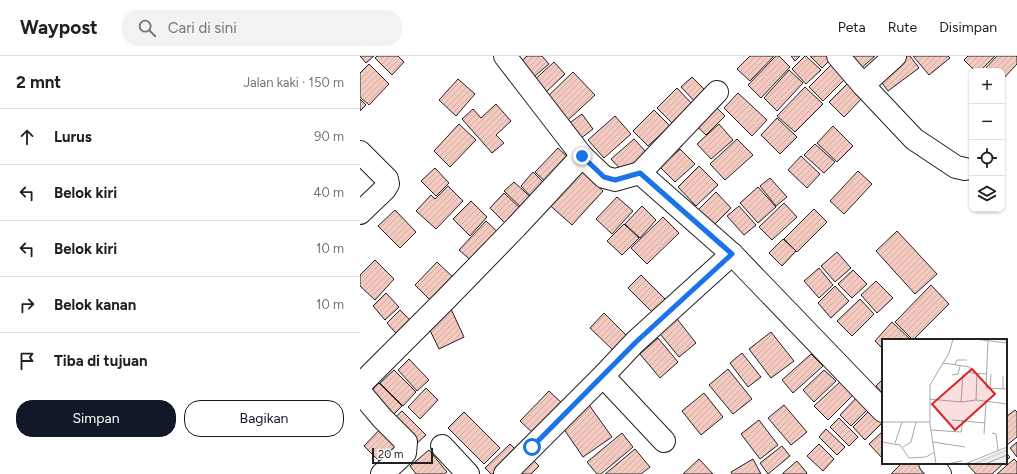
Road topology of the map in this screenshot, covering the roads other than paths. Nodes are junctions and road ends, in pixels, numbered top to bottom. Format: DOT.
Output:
graph roads {
  1 [pos="505,56"];
  2 [pos="838,56"];
  3 [pos="895,56"];
  4 [pos="862,85"];
  5 [pos="718,92"];
  6 [pos="360,152"];
  7 [pos="582,156"];
  8 [pos="965,169"];
  9 [pos="640,173"];
  10 [pos="360,213"];
  11 [pos="732,254"];
  12 [pos="603,376"];
  13 [pos="360,385"];
  14 [pos="360,392"];
  15 [pos="882,410"];
  16 [pos="664,441"];
  17 [pos="442,446"];
  18 [pos="931,464"];
  19 [pos="382,474"];
  20 [pos="468,474"];
  21 [pos="505,474"];
  22 [pos="940,474"];
  1 -- 7 [label="street"];
  2 -- 4 [label="street"];
  3 -- 4 [label="street"];
  4 -- 8 [label="street"];
  5 -- 9 [label="street"];
  6 -- 10 [label="street"];
  7 -- 9 [label="street"];
  7 -- 13 [label="street"];
  9 -- 11 [label="street"];
  11 -- 12 [label="street"];
  11 -- 15 [label="street"];
  12 -- 16 [label="street"];
  12 -- 21 [label="street"];
  14 -- 19 [label="street"];
  17 -- 20 [label="street"];
  18 -- 22 [label="street"];
}
